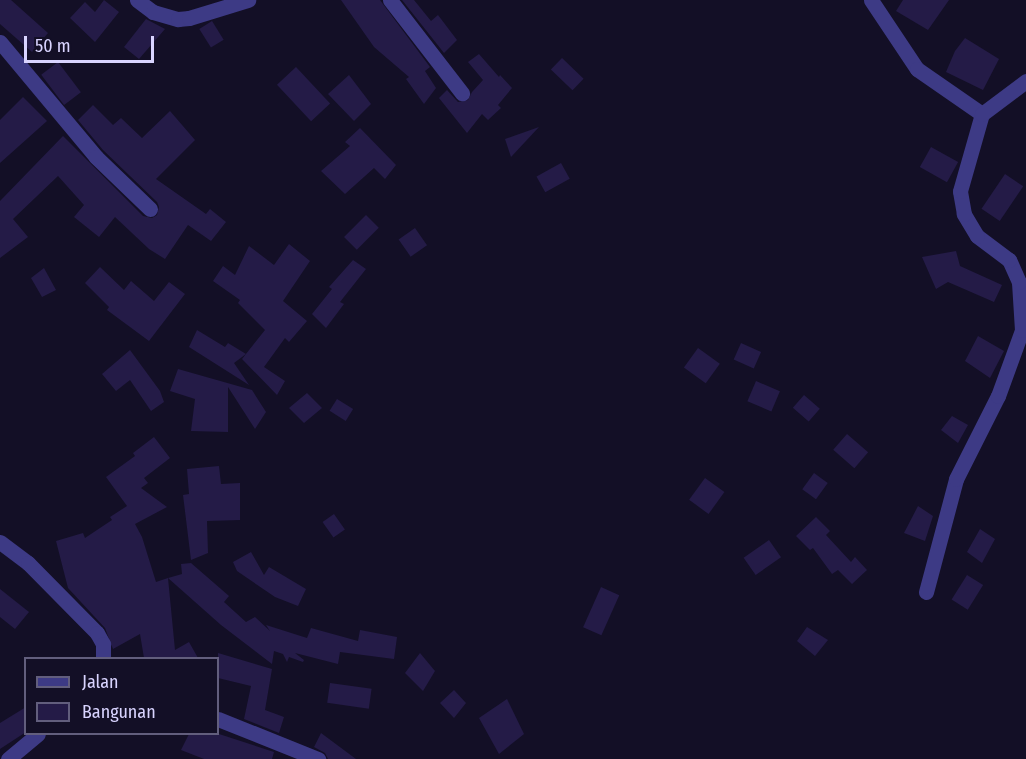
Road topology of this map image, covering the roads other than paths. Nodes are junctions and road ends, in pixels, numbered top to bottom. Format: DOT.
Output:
graph roads {
  1 [pos="137,0"];
  2 [pos="248,0"];
  3 [pos="390,0"];
  4 [pos="871,0"];
  5 [pos="0,42"];
  6 [pos="1026,81"];
  7 [pos="462,93"];
  8 [pos="982,114"];
  9 [pos="150,209"];
  10 [pos="0,542"];
  11 [pos="926,592"];
  12 [pos="103,657"];
  13 [pos="219,719"];
  14 [pos="37,735"];
  15 [pos="8,759"];
  16 [pos="318,759"];
  1 -- 2 [label="street"];
  3 -- 7 [label="street"];
  4 -- 8 [label="street"];
  5 -- 9 [label="street"];
  6 -- 8 [label="street"];
  8 -- 11 [label="street"];
  10 -- 12 [label="street"];
  13 -- 16 [label="street"];
  14 -- 15 [label="street"];
}
